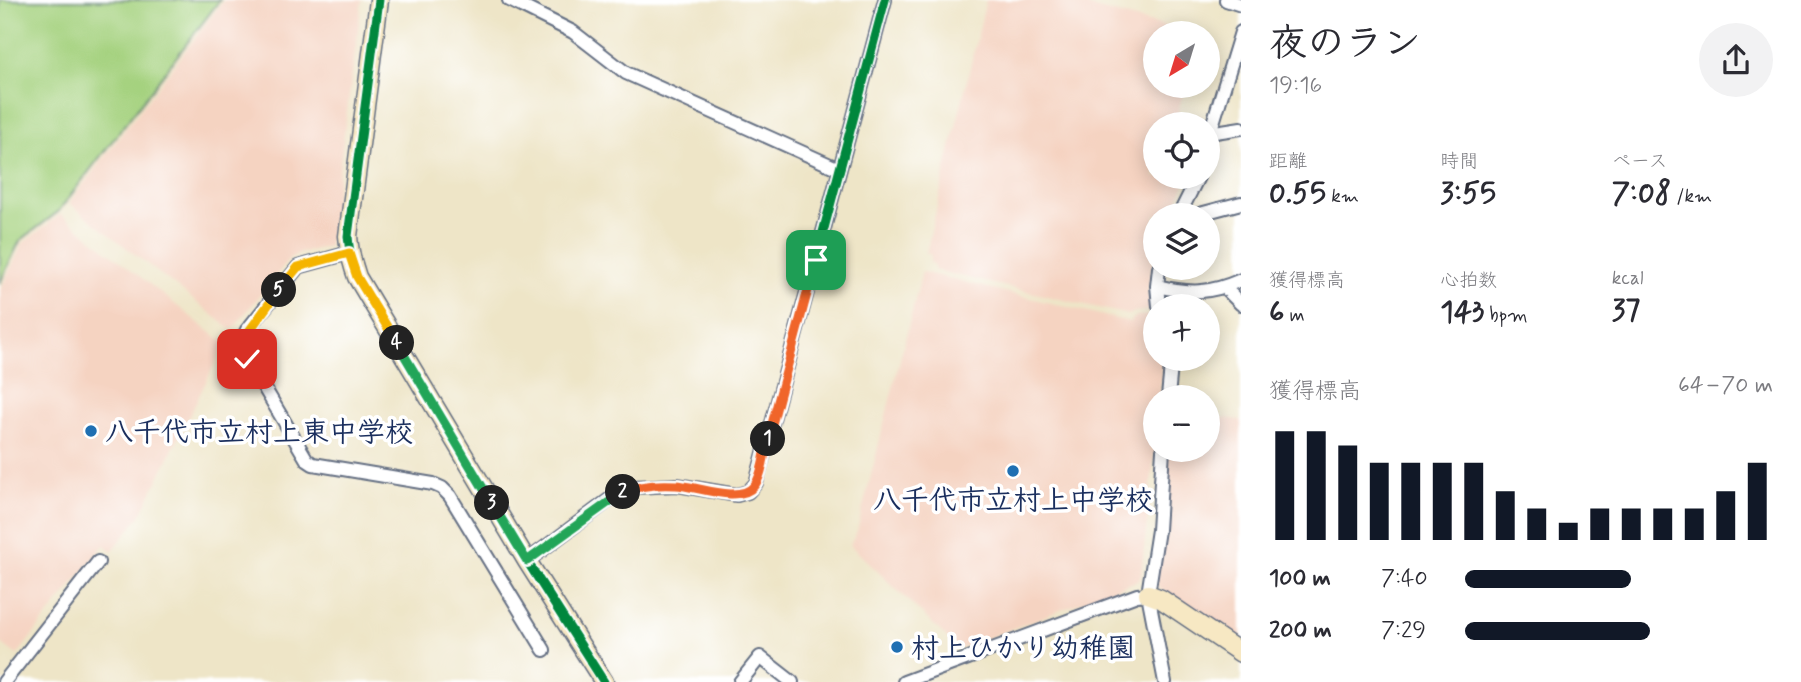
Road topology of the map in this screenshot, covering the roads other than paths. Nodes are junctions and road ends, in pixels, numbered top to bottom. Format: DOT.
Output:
graph roads {
  1 [pos="379,0"];
  2 [pos="509,0"];
  3 [pos="885,0"];
  4 [pos="1226,0"];
  5 [pos="1241,5"];
  6 [pos="1241,32"];
  7 [pos="1236,59"];
  8 [pos="1217,112"];
  9 [pos="1241,128"];
  10 [pos="1220,133"];
  11 [pos="839,169"];
  12 [pos="1241,203"];
  13 [pos="1220,209"];
  14 [pos="349,253"];
  15 [pos="1158,280"];
  16 [pos="1241,280"];
  17 [pos="1157,286"];
  18 [pos="1224,287"];
  19 [pos="1157,294"];
  20 [pos="1241,304"];
  21 [pos="1162,462"];
  22 [pos="527,561"];
  23 [pos="99,562"];
  24 [pos="1148,594"];
  25 [pos="544,650"];
  26 [pos="1241,653"];
  27 [pos="4,682"];
  28 [pos="604,682"];
  29 [pos="740,682"];
  30 [pos="792,682"];
  31 [pos="904,682"];
  32 [pos="1165,682"];
  1 -- 14 [label="street"];
  2 -- 11 [label="street"];
  3 -- 11 [label="street"];
  4 -- 5 [label="street"];
  6 -- 7 [label="street"];
  7 -- 8 [label="street"];
  9 -- 10 [label="street"];
  11 -- 22 [label="street"];
  12 -- 13 [label="street"];
  14 -- 22 [label="street"];
  14 -- 25 [label="street"];
  15 -- 17 [label="street"];
  16 -- 18 [label="street"];
  17 -- 18 [label="street"];
  17 -- 19 [label="street"];
  18 -- 20 [label="street"];
  21 -- 24 [label="street"];
  22 -- 28 [label="street"];
  23 -- 27 [label="street"];
  24 -- 26 [label="street"];
  24 -- 31 [label="street"];
  24 -- 32 [label="street"];
  29 -- 30 [label="street"];
}
